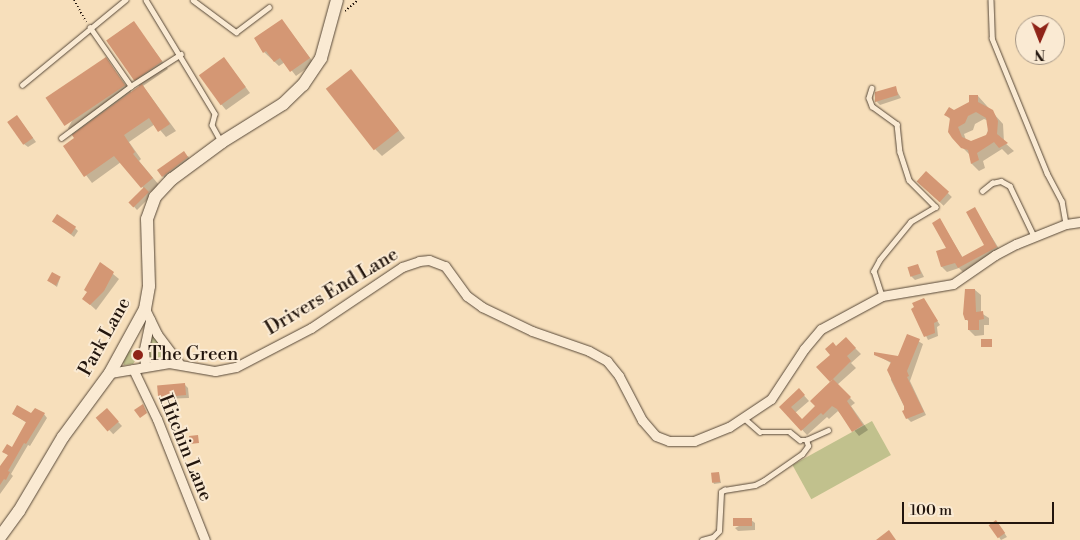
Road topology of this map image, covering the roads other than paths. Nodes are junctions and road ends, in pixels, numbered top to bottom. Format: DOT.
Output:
graph roads {
  1 [pos="125,0"];
  2 [pos="146,0"];
  3 [pos="193,0"];
  4 [pos="337,0"];
  5 [pos="991,0"];
  6 [pos="269,6"];
  7 [pos="90,27"];
  8 [pos="181,54"];
  9 [pos="22,85"];
  10 [pos="131,86"];
  11 [pos="872,88"];
  12 [pos="60,138"];
  13 [pos="222,142"];
  14 [pos="982,191"];
  15 [pos="1080,222"];
  16 [pos="1066,224"];
  17 [pos="1034,236"];
  18 [pos="882,296"];
  19 [pos="147,315"];
  20 [pos="127,342"];
  21 [pos="144,349"];
  22 [pos="179,363"];
  23 [pos="144,366"];
  24 [pos="133,368"];
  25 [pos="110,373"];
  26 [pos="744,418"];
  27 [pos="828,430"];
  28 [pos="806,440"];
  29 [pos="716,533"];
  30 [pos="0,537"];
  31 [pos="205,540"];
  32 [pos="702,540"];
  33 [pos="719,540"];
  1 -- 7 [label="lane"];
  2 -- 8 [label="lane"];
  3 -- 6 [label="lane"];
  4 -- 13 [label="street, Park Lane"];
  5 -- 16 [label="lane"];
  7 -- 9 [label="lane"];
  7 -- 10 [label="lane"];
  8 -- 10 [label="lane"];
  8 -- 13 [label="lane"];
  10 -- 12 [label="lane"];
  11 -- 18 [label="lane"];
  13 -- 19 [label="street, Park Lane"];
  14 -- 17 [label="lane"];
  15 -- 16 [label="street, Drivers End Lane"];
  16 -- 17 [label="street, Drivers End Lane"];
  17 -- 18 [label="street, Drivers End Lane"];
  18 -- 26 [label="street, Drivers End Lane"];
  19 -- 20 [label="street, Park Lane"];
  19 -- 21 [label="street"];
  19 -- 22 [label="street"];
  20 -- 21 [label="street"];
  20 -- 25 [label="street, Park Lane"];
  21 -- 23 [label="street"];
  22 -- 23 [label="street, Drivers End Lane"];
  22 -- 26 [label="street, Drivers End Lane"];
  23 -- 24 [label="street, Drivers End Lane"];
  24 -- 25 [label="street, Drivers End Lane"];
  24 -- 31 [label="street, Hitchin Lane"];
  25 -- 30 [label="street, Park Lane"];
  26 -- 28 [label="lane"];
  27 -- 28 [label="lane"];
  28 -- 29 [label="lane"];
  29 -- 32 [label="lane"];
  29 -- 33 [label="lane"];
}
